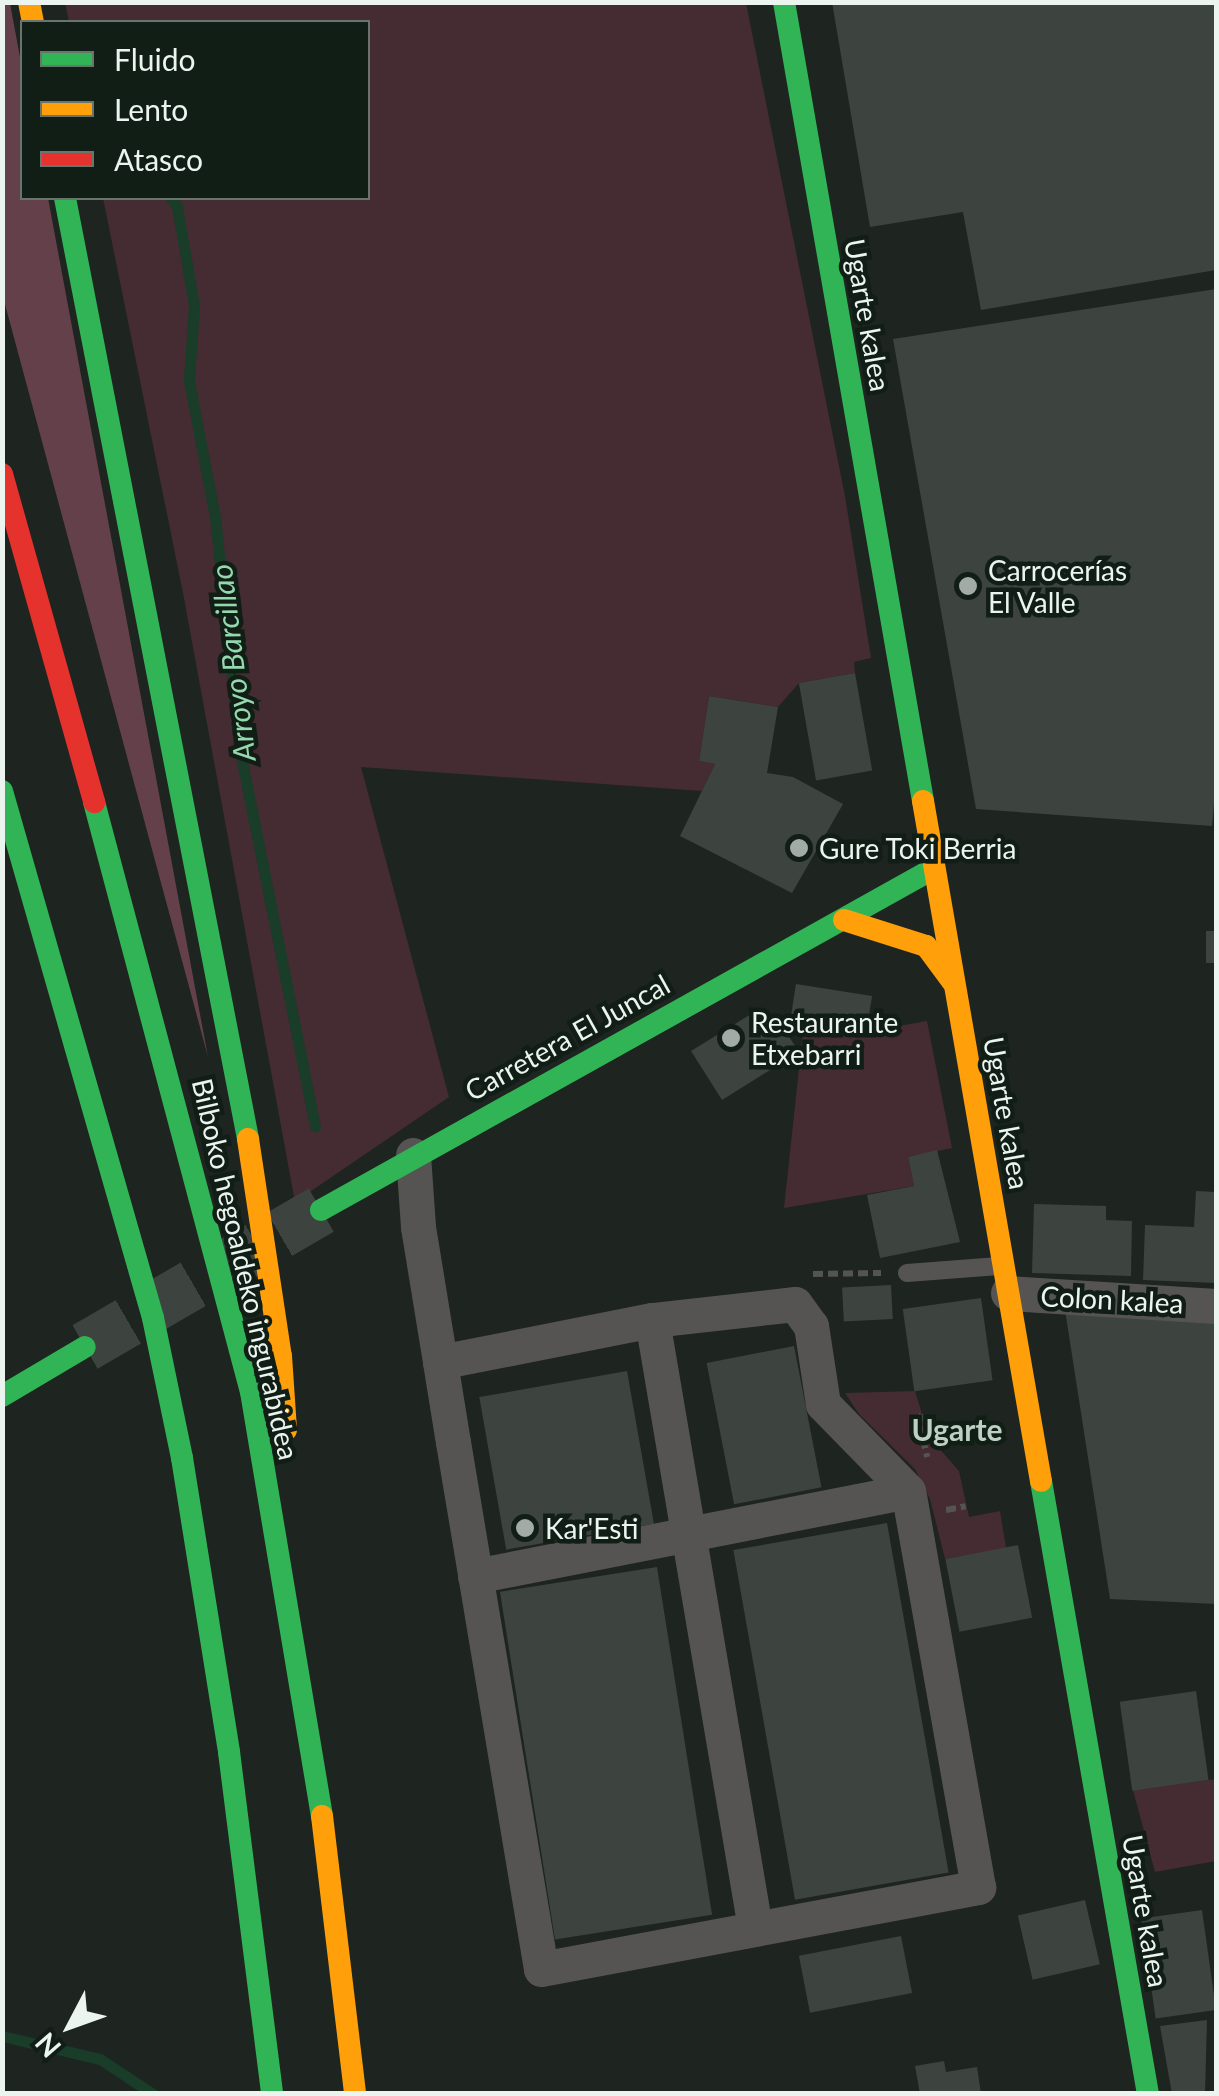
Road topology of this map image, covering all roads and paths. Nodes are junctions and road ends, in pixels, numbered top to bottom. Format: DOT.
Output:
graph roads {
  1 [pos="784,2"];
  2 [pos="65,200"];
  3 [pos="2,474"];
  4 [pos="2,791"];
  5 [pos="932,870"];
  6 [pos="844,920"];
  7 [pos="952,981"];
  8 [pos="413,1156"];
  9 [pos="321,1210"];
  10 [pos="827,1273"];
  11 [pos="907,1273"];
  12 [pos="1006,1280"];
  13 [pos="1216,1306"];
  14 [pos="652,1320"];
  15 [pos="86,1347"];
  16 [pos="440,1362"];
  17 [pos="2,1396"];
  18 [pos="908,1492"];
  19 [pos="688,1533"];
  20 [pos="475,1576"];
  21 [pos="300,1678"];
  22 [pos="756,1928"];
  23 [pos="272,2094"];
  24 [pos="355,2094"];
  25 [pos="1148,2094"];
  1 -- 5 [label="main road, Ugarte kalea"];
  2 -- 21 [label="main road"];
  3 -- 21 [label="main road, Bilboko hegoaldeko ingurabidea"];
  4 -- 23 [label="main road"];
  5 -- 6 [label="main road, Carretera El Juncal"];
  5 -- 7 [label="main road, Ugarte kalea"];
  6 -- 7 [label="main road"];
  6 -- 8 [label="main road, Carretera El Juncal"];
  7 -- 12 [label="main road, Ugarte kalea"];
  8 -- 9 [label="main road, Carretera El Juncal"];
  8 -- 16 [label="street"];
  10 -- 11 [label="path"];
  11 -- 12 [label="lane"];
  12 -- 13 [label="street, Colon kalea"];
  12 -- 25 [label="main road, Ugarte kalea"];
  14 -- 16 [label="street"];
  14 -- 18 [label="street"];
  14 -- 19 [label="street"];
  15 -- 17 [label="main road"];
  16 -- 20 [label="street"];
  18 -- 19 [label="street"];
  18 -- 22 [label="street"];
  19 -- 20 [label="street"];
  19 -- 22 [label="street"];
  20 -- 22 [label="street"];
  21 -- 24 [label="main road, Bilboko hegoaldeko ingurabidea"];
}
